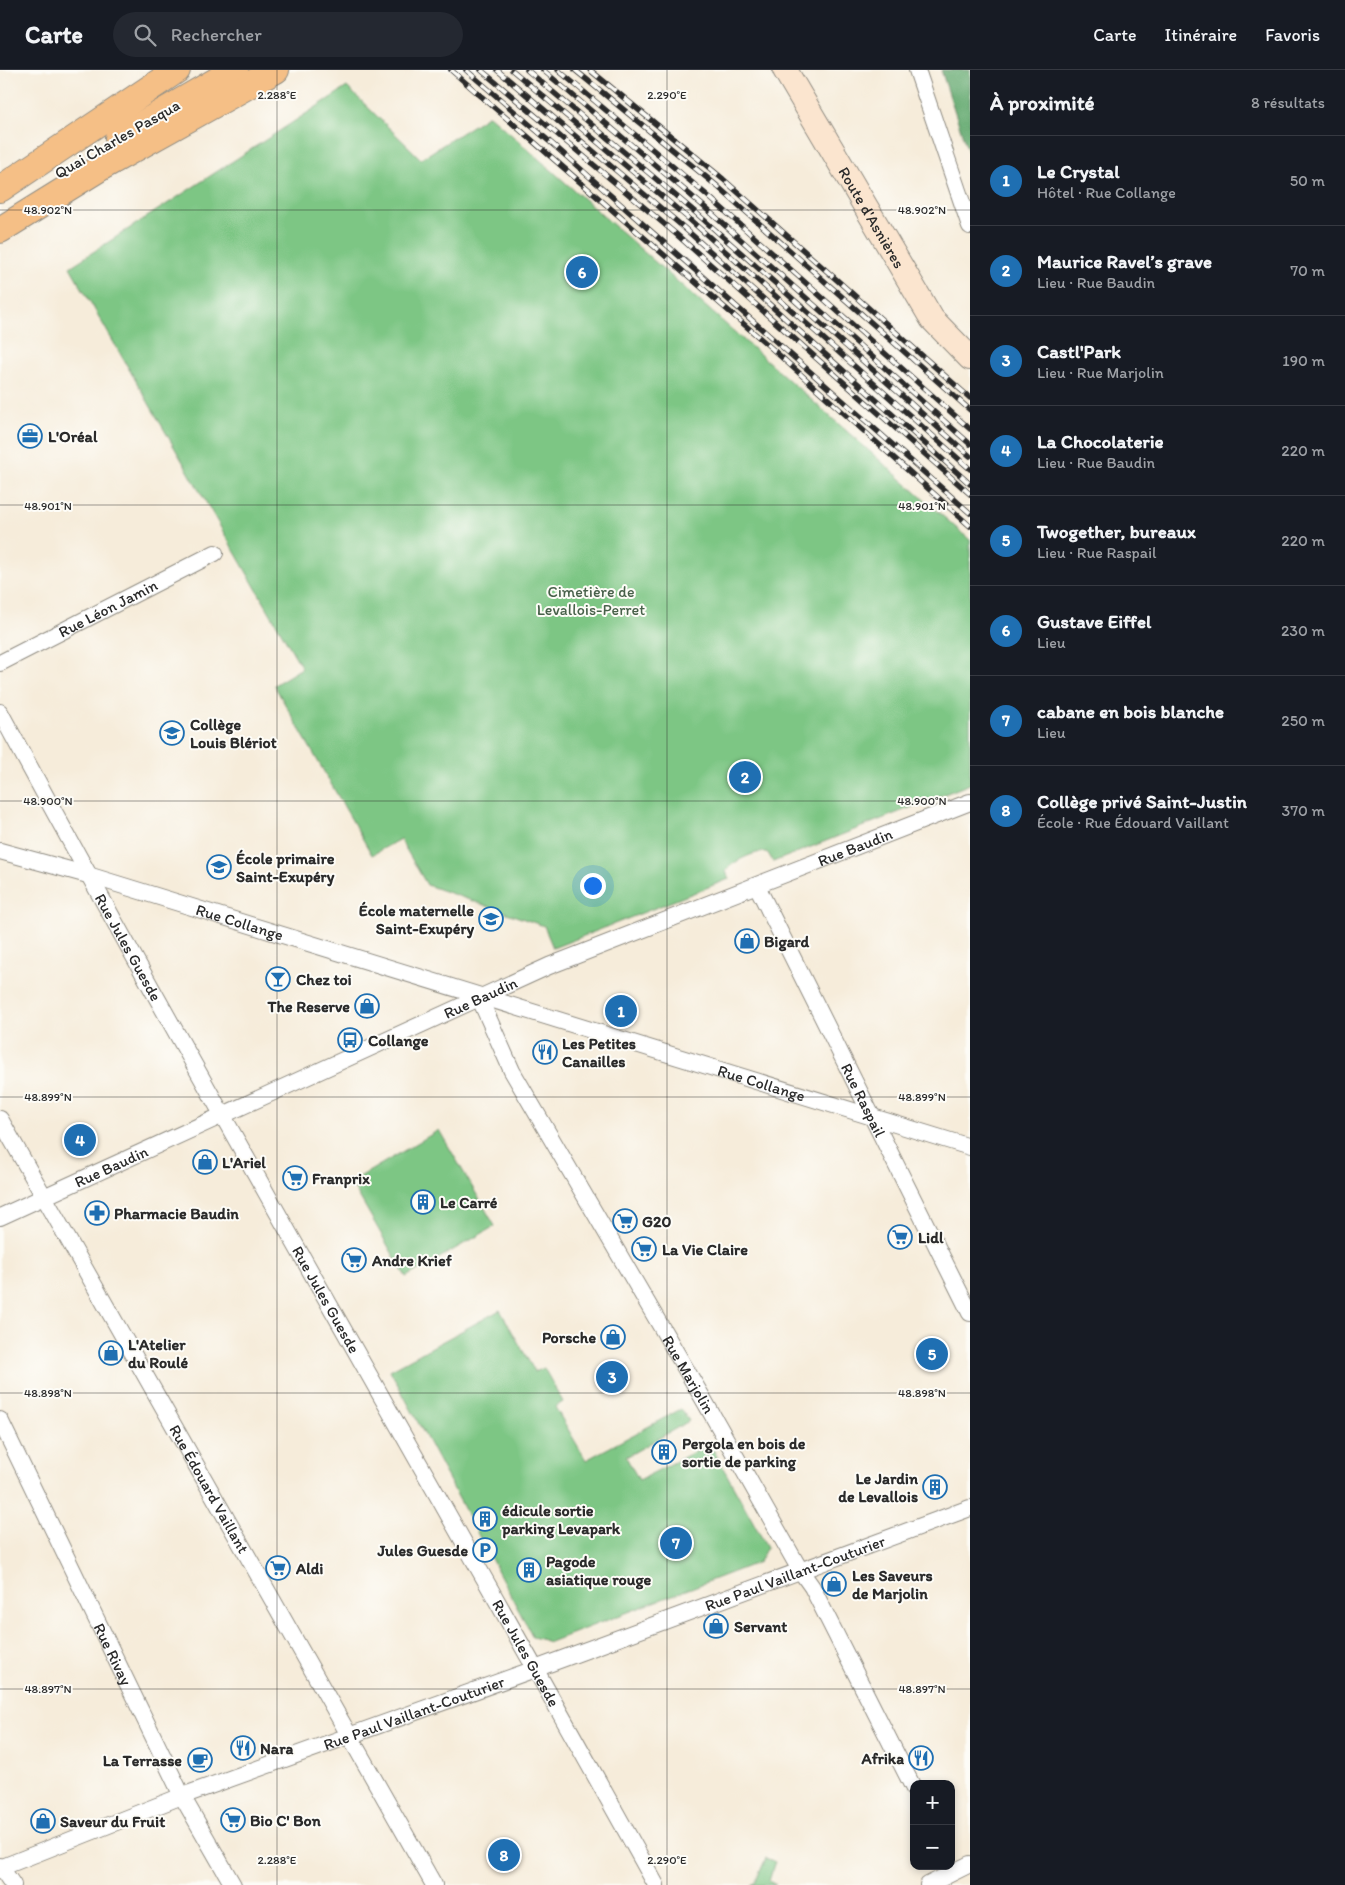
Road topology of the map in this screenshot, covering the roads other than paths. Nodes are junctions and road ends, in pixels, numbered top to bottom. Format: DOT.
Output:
graph roads {
  1 [pos="177,70"];
  2 [pos="235,70"];
  3 [pos="276,70"];
  4 [pos="785,70"];
  5 [pos="917,70"];
  6 [pos="0,188"];
  7 [pos="0,209"];
  8 [pos="970,226"];
  9 [pos="0,230"];
  10 [pos="970,358"];
  11 [pos="216,553"];
  12 [pos="0,663"];
  13 [pos="0,712"];
  14 [pos="970,802"];
  15 [pos="0,851"];
  16 [pos="88,875"];
  17 [pos="757,886"];
  18 [pos="479,997"];
  19 [pos="221,1115"];
  20 [pos="872,1118"];
  21 [pos="0,1119"];
  22 [pos="970,1147"];
  23 [pos="44,1197"];
  24 [pos="0,1217"];
  25 [pos="970,1313"];
  26 [pos="0,1420"];
  27 [pos="970,1508"];
  28 [pos="800,1570"];
  29 [pos="535,1669"];
  30 [pos="350,1735"];
  31 [pos="910,1780"];
  32 [pos="182,1796"];
  33 [pos="0,1867"];
  34 [pos="960,1871"];
  35 [pos="13,1885"];
  36 [pos="233,1885"];
  37 [pos="434,1885"];
  38 [pos="656,1885"];
  39 [pos="928,1885"];
  1 -- 6 [label="main road, Quai Charles Pasqua"];
  2 -- 7 [label="main road, Quai Charles Pasqua"];
  3 -- 9 [label="main road"];
  4 -- 10 [label="main road, Route d'Asnières"];
  5 -- 8 [label="street"];
  11 -- 12 [label="street, Rue Léon Jamin"];
  13 -- 16 [label="street, Rue Jules Guesde"];
  14 -- 17 [label="street, Rue Baudin"];
  15 -- 16 [label="street, Rue Collange"];
  16 -- 18 [label="street, Rue Collange"];
  16 -- 19 [label="street, Rue Jules Guesde"];
  17 -- 18 [label="street, Rue Baudin"];
  17 -- 20 [label="street, Rue Raspail"];
  18 -- 19 [label="street, Rue Baudin"];
  18 -- 20 [label="street, Rue Collange"];
  18 -- 28 [label="street, Rue Marjolin"];
  19 -- 23 [label="street, Rue Baudin"];
  19 -- 29 [label="street, Rue Jules Guesde"];
  20 -- 22 [label="street, Rue Collange"];
  20 -- 25 [label="street, Rue Raspail"];
  21 -- 23 [label="street, Rue Édouard Vaillant"];
  23 -- 24 [label="street, Rue Baudin"];
  23 -- 30 [label="street, Rue Édouard Vaillant"];
  26 -- 32 [label="street, Rue Rivay"];
  27 -- 28 [label="street, Rue Paul Vaillant-Couturier"];
  28 -- 29 [label="street, Rue Paul Vaillant-Couturier"];
  28 -- 31 [label="street, Rue Marjolin"];
  29 -- 30 [label="street, Rue Paul Vaillant-Couturier"];
  29 -- 38 [label="street, Rue Jules Guesde"];
  30 -- 32 [label="street, Rue Paul Vaillant-Couturier"];
  30 -- 37 [label="street, Rue Édouard Vaillant"];
  32 -- 33 [label="street, Rue Paul Vaillant-Couturier"];
  32 -- 36 [label="street, Rue Rivay"];
  33 -- 35 [label="street"];
  34 -- 39 [label="street"];
}
